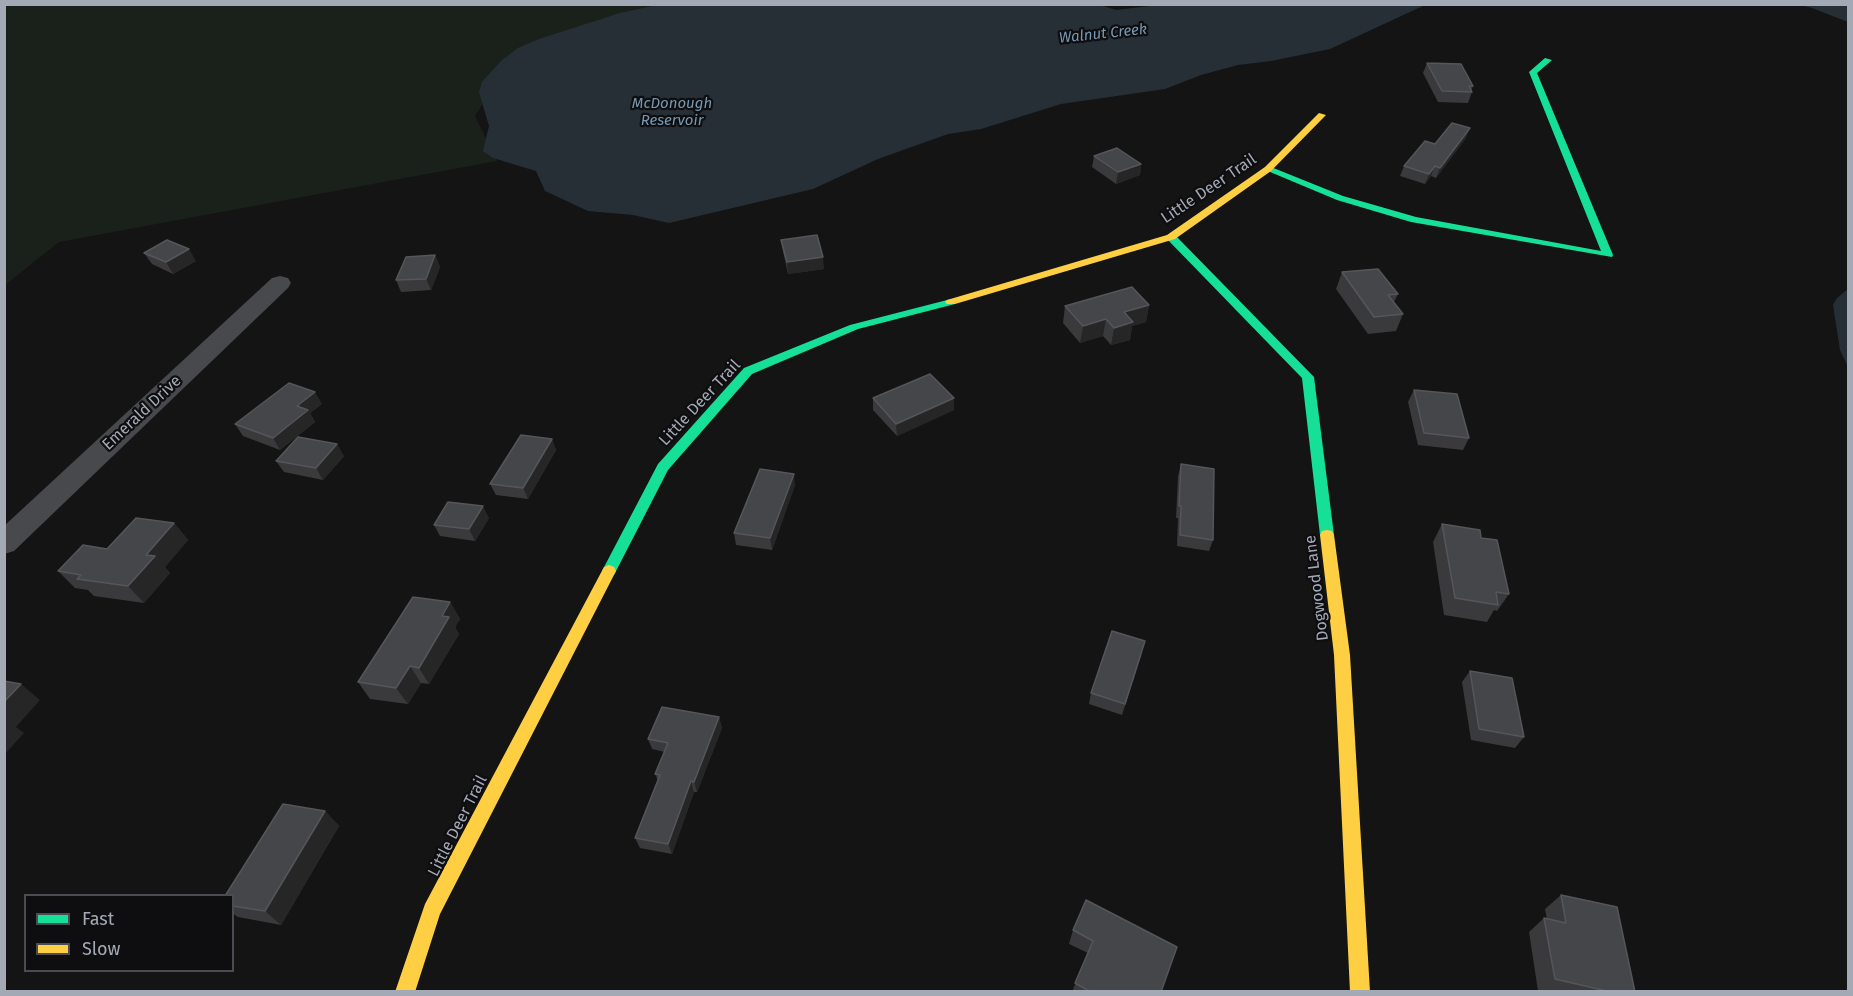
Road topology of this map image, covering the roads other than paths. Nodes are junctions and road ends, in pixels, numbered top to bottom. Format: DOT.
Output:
graph roads {
  1 [pos="1548,60"];
  2 [pos="1322,115"];
  3 [pos="1269,169"];
  4 [pos="1171,237"];
  5 [pos="280,283"];
  6 [pos="4,543"];
  7 [pos="405,992"];
  8 [pos="1360,992"];
  1 -- 3 [label="street"];
  2 -- 3 [label="street, Little Deer Trail"];
  3 -- 4 [label="street, Little Deer Trail"];
  4 -- 7 [label="street, Little Deer Trail"];
  4 -- 8 [label="street, Dogwood Lane"];
  5 -- 6 [label="street, Emerald Drive"];
}
